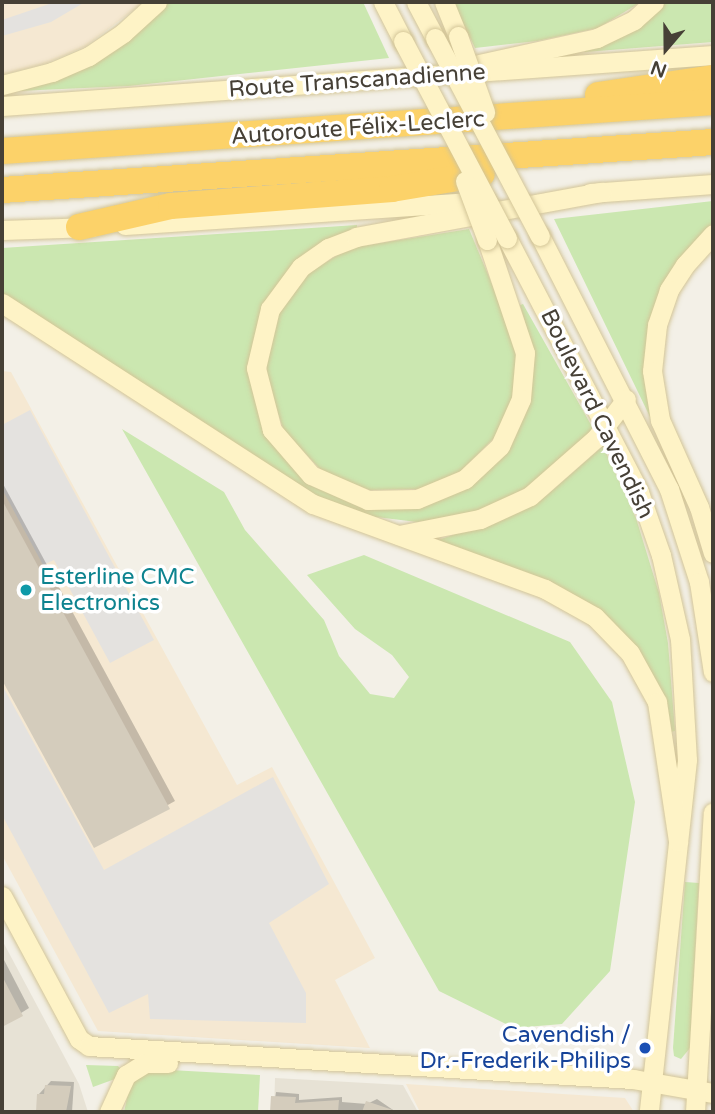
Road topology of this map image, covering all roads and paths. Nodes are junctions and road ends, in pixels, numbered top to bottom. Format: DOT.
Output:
graph roads {
  1 [pos="157,2"];
  2 [pos="383,2"];
  3 [pos="416,2"];
  4 [pos="444,2"];
  5 [pos="654,2"];
  6 [pos="713,55"];
  7 [pos="441,75"];
  8 [pos="713,78"];
  9 [pos="2,85"];
  10 [pos="435,102"];
  11 [pos="713,102"];
  12 [pos="2,106"];
  13 [pos="392,126"];
  14 [pos="713,142"];
  15 [pos="652,146"];
  16 [pos="2,151"];
  17 [pos="506,172"];
  18 [pos="713,184"];
  19 [pos="2,190"];
  20 [pos="602,192"];
  21 [pos="79,227"];
  22 [pos="2,230"];
  23 [pos="713,234"];
  24 [pos="2,303"];
  25 [pos="625,400"];
  26 [pos="606,425"];
  27 [pos="398,535"];
  28 [pos="713,553"];
  29 [pos="713,672"];
  30 [pos="713,813"];
  31 [pos="678,841"];
  32 [pos="2,896"];
  33 [pos="342,1062"];
  34 [pos="653,1081"];
  35 [pos="705,1085"];
  36 [pos="109,1111"];
  37 [pos="649,1112"];
  38 [pos="695,1112"];
  1 -- 9 [label="main road"];
  2 -- 10 [label="main road, Boulevard Cavendish, bridge"];
  3 -- 17 [label="main road, Boulevard Cavendish, bridge"];
  4 -- 17 [label="main road, bridge"];
  5 -- 7 [label="main road"];
  6 -- 7 [label="main road, Route Transcanadienne"];
  7 -- 12 [label="main road, Route Transcanadienne"];
  8 -- 13 [label="highway"];
  10 -- 20 [label="main road, bridge"];
  10 -- 26 [label="main road, Boulevard Cavendish, bridge"];
  11 -- 13 [label="highway, Autoroute Félix-Leclerc"];
  13 -- 16 [label="highway, Autoroute Félix-Leclerc"];
  14 -- 15 [label="highway, Autoroute Félix-Leclerc"];
  15 -- 19 [label="highway, Autoroute Félix-Leclerc"];
  15 -- 21 [label="highway"];
  17 -- 25 [label="main road, Boulevard Cavendish, bridge"];
  18 -- 20 [label="main road"];
  20 -- 21 [label="main road"];
  21 -- 22 [label="main road"];
  23 -- 28 [label="main road"];
  24 -- 27 [label="main road"];
  25 -- 26 [label="main road"];
  25 -- 29 [label="main road, Boulevard Cavendish"];
  26 -- 27 [label="main road"];
  26 -- 31 [label="main road, Boulevard Cavendish"];
  27 -- 31 [label="main road"];
  30 -- 35 [label="main road"];
  31 -- 34 [label="main road, Boulevard Cavendish"];
  32 -- 33 [label="main road"];
  33 -- 34 [label="main road"];
  33 -- 36 [label="main road"];
  34 -- 35 [label="main road"];
  34 -- 37 [label="main road, Boulevard Cavendish"];
  35 -- 38 [label="main road"];
}
